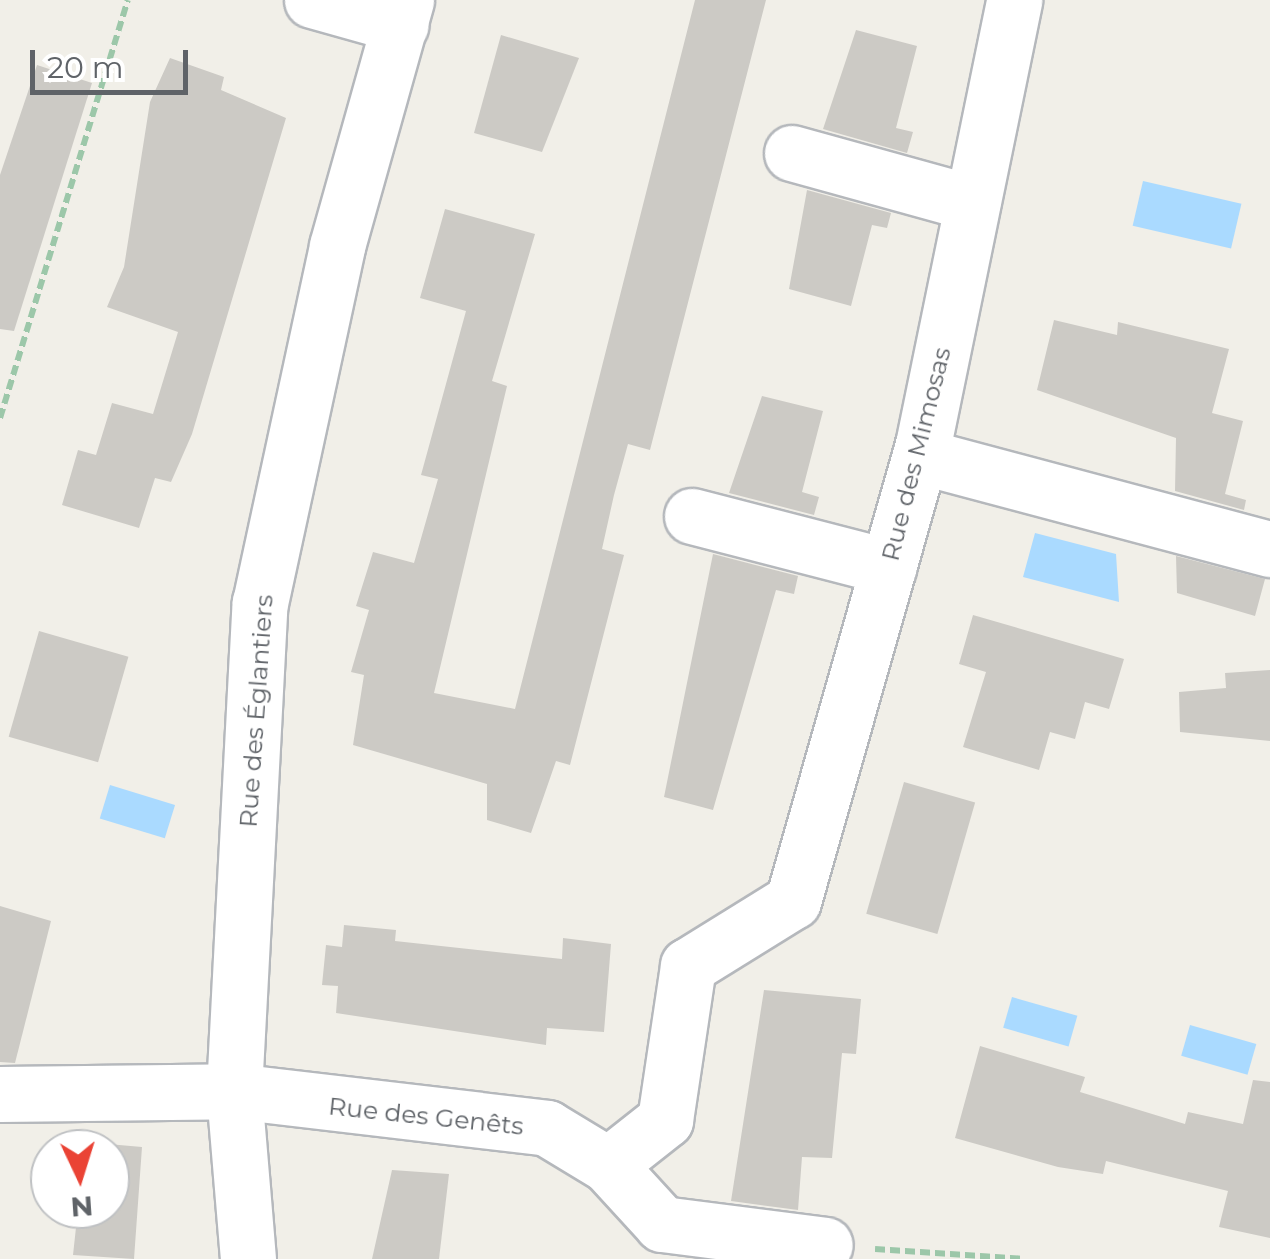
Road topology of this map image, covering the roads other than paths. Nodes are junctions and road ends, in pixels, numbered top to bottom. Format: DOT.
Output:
graph roads {
  1 [pos="312,0"];
  2 [pos="1014,0"];
  3 [pos="404,12"];
  4 [pos="792,153"];
  5 [pos="972,203"];
  6 [pos="920,456"];
  7 [pos="692,516"];
  8 [pos="1270,549"];
  9 [pos="889,567"];
  10 [pos="234,1092"];
  11 [pos="0,1094"];
  12 [pos="608,1165"];
  13 [pos="825,1245"];
  14 [pos="248,1259"];
  1 -- 3 [label="street"];
  2 -- 5 [label="street, Rue des Mimosas"];
  3 -- 10 [label="street, Rue des Églantiers"];
  4 -- 5 [label="street"];
  5 -- 6 [label="street, Rue des Mimosas"];
  6 -- 8 [label="street"];
  6 -- 9 [label="street, Rue des Mimosas"];
  7 -- 9 [label="street"];
  9 -- 12 [label="street, Rue des Mimosas"];
  10 -- 11 [label="street, Rue des Genêts"];
  10 -- 12 [label="street, Rue des Genêts"];
  10 -- 14 [label="street, Rue des Églantiers"];
  12 -- 13 [label="street, Rue des Genêts"];
}
